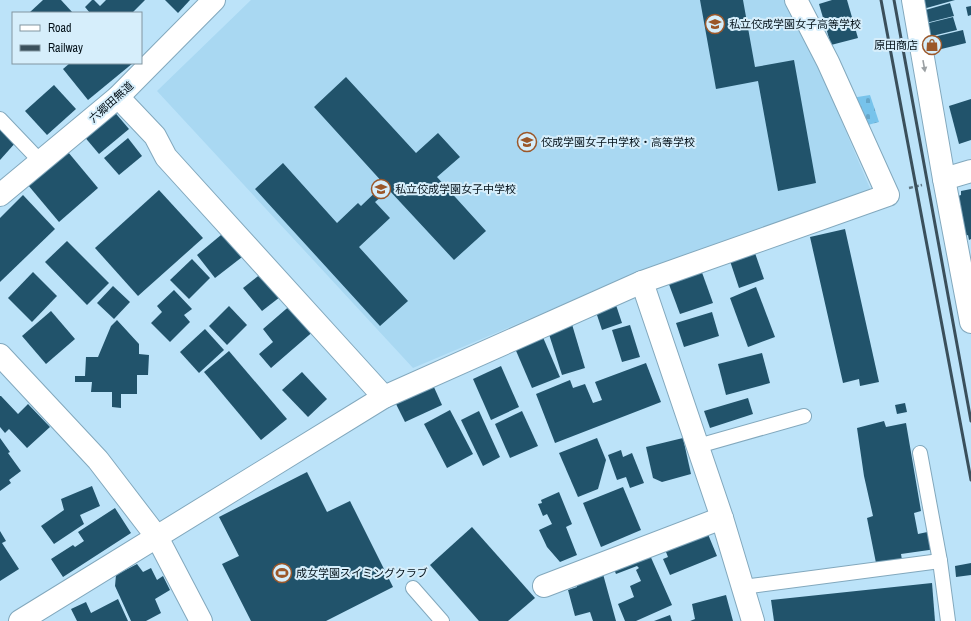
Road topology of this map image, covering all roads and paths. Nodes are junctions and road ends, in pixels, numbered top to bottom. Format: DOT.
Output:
graph roads {
  1 [pos="214,0"];
  2 [pos="796,0"];
  3 [pos="913,0"];
  4 [pos="118,97"];
  5 [pos="0,120"];
  6 [pos="41,162"];
  7 [pos="971,171"];
  8 [pos="944,179"];
  9 [pos="0,195"];
  10 [pos="888,195"];
  11 [pos="642,282"];
  12 [pos="971,322"];
  13 [pos="0,355"];
  14 [pos="384,397"];
  15 [pos="804,416"];
  16 [pos="698,446"];
  17 [pos="920,453"];
  18 [pos="722,518"];
  19 [pos="157,537"];
  20 [pos="940,561"];
  21 [pos="544,586"];
  22 [pos="743,587"];
  23 [pos="413,588"];
  24 [pos="20,621"];
  25 [pos="201,621"];
  26 [pos="442,621"];
  27 [pos="753,621"];
  28 [pos="948,621"];
  1 -- 4 [label="street, 六郷田無道"];
  2 -- 10 [label="street"];
  3 -- 8 [label="street, one-way"];
  4 -- 6 [label="street, 六郷田無道"];
  4 -- 14 [label="street"];
  5 -- 6 [label="lane"];
  6 -- 9 [label="street, 六郷田無道"];
  7 -- 8 [label="street"];
  8 -- 10 [label="path"];
  8 -- 12 [label="street"];
  10 -- 11 [label="street"];
  11 -- 14 [label="street"];
  11 -- 16 [label="street"];
  13 -- 19 [label="street"];
  14 -- 19 [label="street"];
  15 -- 16 [label="lane"];
  16 -- 18 [label="street"];
  17 -- 20 [label="lane"];
  18 -- 21 [label="street"];
  18 -- 22 [label="street"];
  19 -- 24 [label="street"];
  19 -- 25 [label="street"];
  20 -- 22 [label="lane"];
  20 -- 28 [label="lane"];
  22 -- 27 [label="street"];
  23 -- 26 [label="lane"];
}
